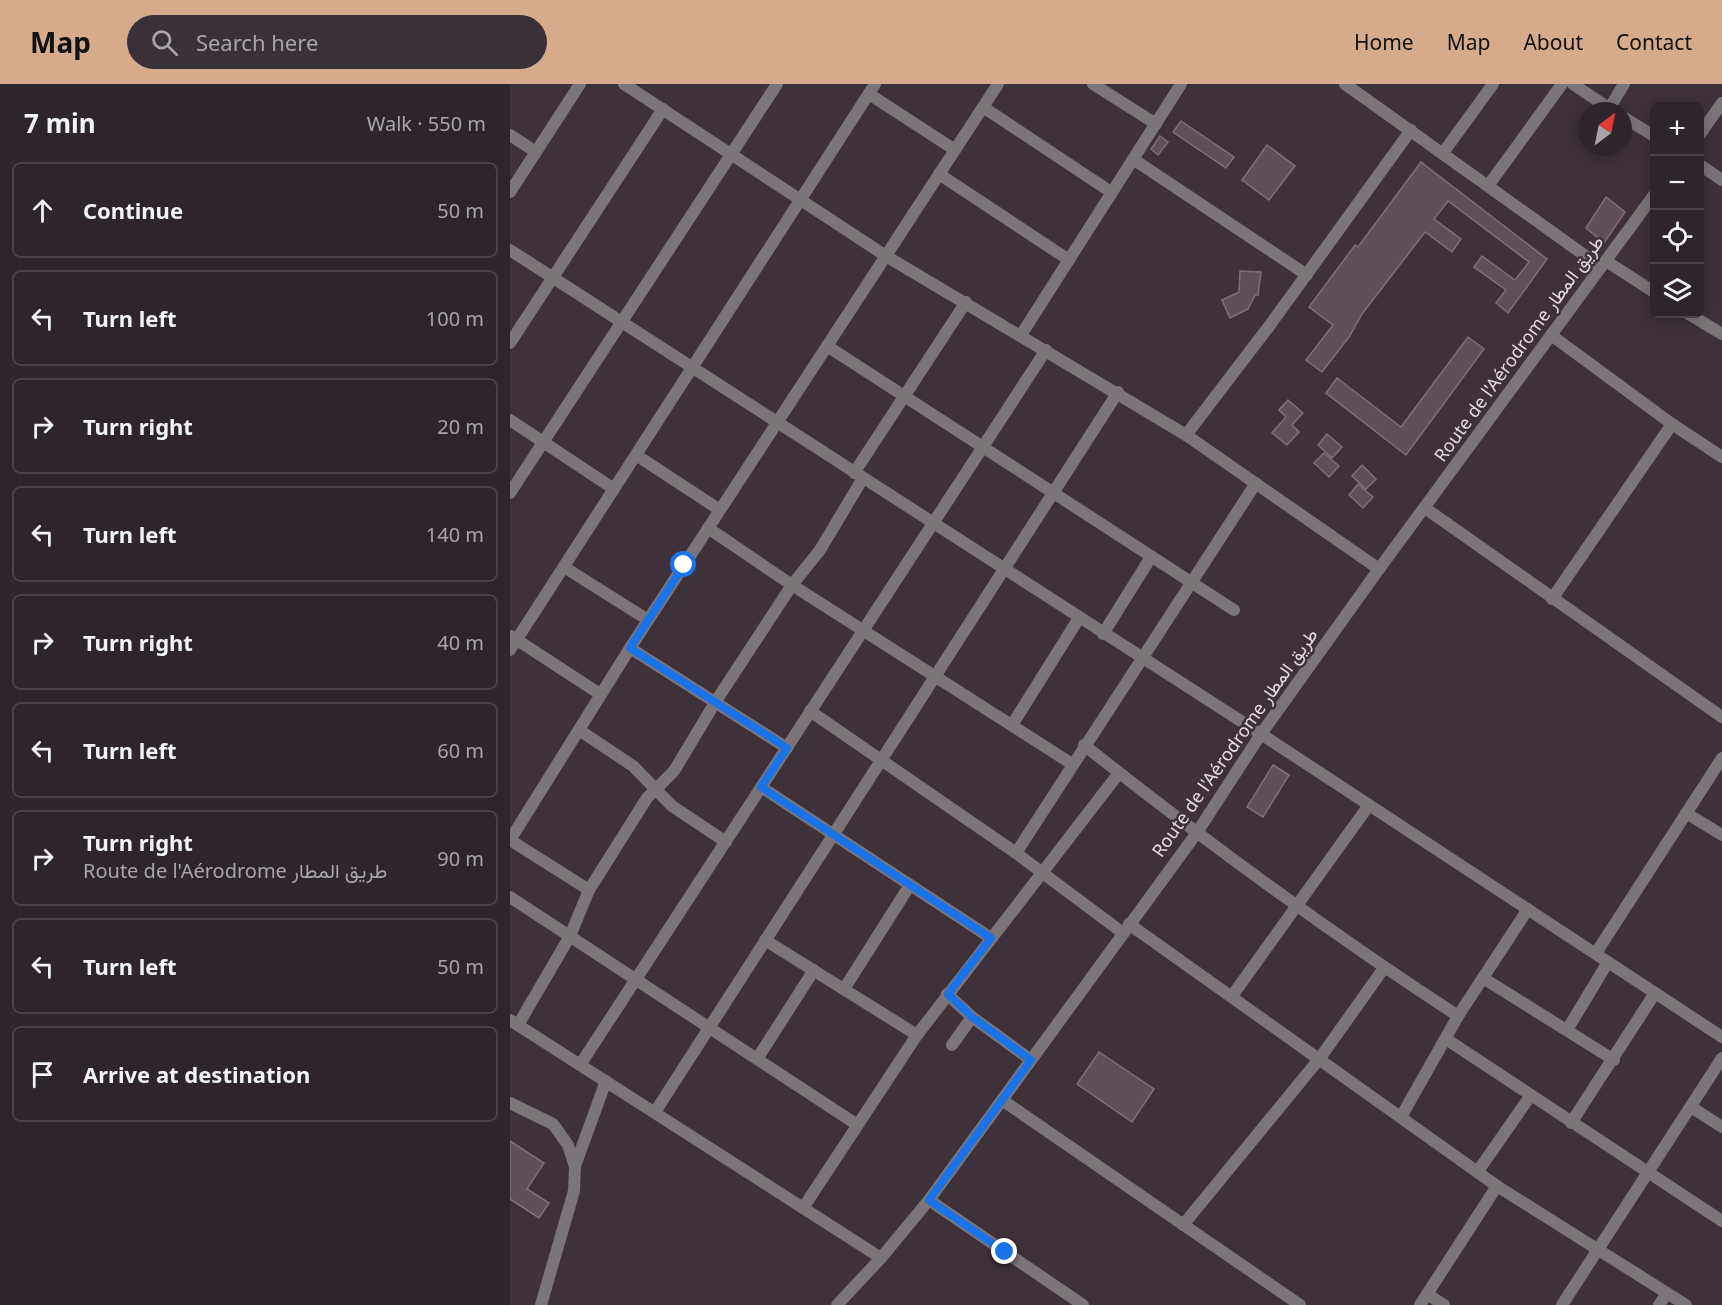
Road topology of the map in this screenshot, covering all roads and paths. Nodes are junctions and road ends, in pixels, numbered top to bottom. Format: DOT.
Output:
graph roads {
  1 [pos="579,84"];
  2 [pos="624,84"];
  3 [pos="777,84"];
  4 [pos="998,84"];
  5 [pos="1093,84"];
  6 [pos="1181,84"];
  7 [pos="1346,84"];
  8 [pos="1494,84"];
  9 [pos="1562,84"];
  10 [pos="1573,84"];
  11 [pos="1624,84"];
  12 [pos="871,87"];
  13 [pos="1599,102"];
  14 [pos="1615,102"];
  15 [pos="1722,104"];
  16 [pos="983,107"];
  17 [pos="663,109"];
  18 [pos="1632,123"];
  19 [pos="1156,124"];
  20 [pos="1704,129"];
  21 [pos="1411,130"];
  22 [pos="1650,134"];
  23 [pos="510,135"];
  24 [pos="955,150"];
  25 [pos="536,152"];
  26 [pos="1443,153"];
  27 [pos="732,154"];
  28 [pos="1133,159"];
  29 [pos="1704,168"];
  30 [pos="939,174"];
  31 [pos="1722,180"];
  32 [pos="1488,186"];
  33 [pos="510,192"];
  34 [pos="1111,192"];
  35 [pos="802,199"];
  36 [pos="1650,201"];
  37 [pos="510,250"];
  38 [pos="886,256"];
  39 [pos="1069,260"];
  40 [pos="1604,264"];
  41 [pos="1307,274"];
  42 [pos="552,277"];
  43 [pos="1650,290"];
  44 [pos="966,302"];
  45 [pos="1697,318"];
  46 [pos="620,322"];
  47 [pos="1721,330"];
  48 [pos="1021,335"];
  49 [pos="1551,335"];
  50 [pos="510,343"];
  51 [pos="827,346"];
  52 [pos="1046,350"];
  53 [pos="693,369"];
  54 [pos="1118,392"];
  55 [pos="903,397"];
  56 [pos="510,420"];
  57 [pos="777,423"];
  58 [pos="1672,424"];
  59 [pos="1186,435"];
  60 [pos="543,442"];
  61 [pos="982,448"];
  62 [pos="636,455"];
  63 [pos="1722,457"];
  64 [pos="859,476"];
  65 [pos="1256,483"];
  66 [pos="614,489"];
  67 [pos="510,493"];
  68 [pos="1053,494"];
  69 [pos="1425,508"];
  70 [pos="720,510"];
  71 [pos="932,523"];
  72 [pos="708,528"];
  73 [pos="1151,557"];
  74 [pos="564,567"];
  75 [pos="1379,568"];
  76 [pos="1003,569"];
  77 [pos="1192,583"];
  78 [pos="792,585"];
  79 [pos="1552,599"];
  80 [pos="1234,610"];
  81 [pos="1079,618"];
  82 [pos="648,620"];
  83 [pos="864,629"];
  84 [pos="1103,634"];
  85 [pos="512,642"];
  86 [pos="630,648"];
  87 [pos="1141,658"];
  88 [pos="936,675"];
  89 [pos="600,694"];
  90 [pos="716,701"];
  91 [pos="810,711"];
  92 [pos="1722,717"];
  93 [pos="1012,725"];
  94 [pos="579,730"];
  95 [pos="1261,734"];
  96 [pos="1084,745"];
  97 [pos="787,748"];
  98 [pos="1722,758"];
  99 [pos="881,762"];
  100 [pos="1072,764"];
  101 [pos="1119,773"];
  102 [pos="761,787"];
  103 [pos="656,790"];
  104 [pos="1369,805"];
  105 [pos="1686,813"];
  106 [pos="510,814"];
  107 [pos="521,822"];
  108 [pos="833,834"];
  109 [pos="1196,834"];
  110 [pos="1722,836"];
  111 [pos="510,840"];
  112 [pos="726,842"];
  113 [pos="1016,853"];
  114 [pos="1042,873"];
  115 [pos="910,885"];
  116 [pos="589,890"];
  117 [pos="510,897"];
  118 [pos="1298,906"];
  119 [pos="1528,909"];
  120 [pos="1126,928"];
  121 [pos="570,936"];
  122 [pos="991,938"];
  123 [pos="765,940"];
  124 [pos="1596,953"];
  125 [pos="1608,962"];
  126 [pos="1384,968"];
  127 [pos="814,970"];
  128 [pos="1483,978"];
  129 [pos="635,981"];
  130 [pos="844,989"];
  131 [pos="1655,993"];
  132 [pos="948,994"];
  133 [pos="1232,996"];
  134 [pos="1458,1016"];
  135 [pos="972,1017"];
  136 [pos="514,1023"];
  137 [pos="709,1028"];
  138 [pos="1567,1030"];
  139 [pos="917,1035"];
  140 [pos="1722,1036"];
  141 [pos="1446,1040"];
  142 [pos="952,1045"];
  143 [pos="1320,1058"];
  144 [pos="1722,1058"];
  145 [pos="757,1059"];
  146 [pos="1031,1060"];
  147 [pos="1614,1060"];
  148 [pos="580,1065"];
  149 [pos="606,1081"];
  150 [pos="1531,1095"];
  151 [pos="1002,1100"];
  152 [pos="510,1103"];
  153 [pos="1691,1107"];
  154 [pos="655,1112"];
  155 [pos="1401,1117"];
  156 [pos="1571,1123"];
  157 [pos="856,1124"];
  158 [pos="1722,1127"];
  159 [pos="575,1167"];
  160 [pos="1478,1171"];
  161 [pos="1648,1173"];
  162 [pos="1497,1186"];
  163 [pos="929,1200"];
  164 [pos="803,1208"];
  165 [pos="1722,1221"];
  166 [pos="1184,1225"];
  167 [pos="1598,1249"];
  168 [pos="881,1258"];
  169 [pos="1667,1293"];
  170 [pos="1424,1300"];
  171 [pos="541,1305"];
  172 [pos="837,1305"];
  173 [pos="1083,1305"];
  174 [pos="1299,1305"];
  175 [pos="1444,1305"];
  176 [pos="1562,1305"];
  177 [pos="1659,1305"];
  178 [pos="1686,1305"];
  1 -- 25 [label="street"];
  2 -- 17 [label="street"];
  3 -- 27 [label="street"];
  4 -- 16 [label="street"];
  5 -- 19 [label="street"];
  6 -- 19 [label="street"];
  7 -- 21 [label="street"];
  8 -- 26 [label="street"];
  9 -- 32 [label="street"];
  10 -- 13 [label="street"];
  11 -- 14 [label="street"];
  12 -- 24 [label="street"];
  12 -- 35 [label="street"];
  15 -- 20 [label="street"];
  16 -- 24 [label="street"];
  16 -- 34 [label="street"];
  17 -- 27 [label="street"];
  17 -- 42 [label="street"];
  18 -- 22 [label="street"];
  19 -- 28 [label="street"];
  21 -- 26 [label="street"];
  21 -- 41 [label="street"];
  23 -- 25 [label="street"];
  24 -- 30 [label="street"];
  25 -- 33 [label="street"];
  26 -- 32 [label="street"];
  27 -- 35 [label="street"];
  27 -- 46 [label="street"];
  28 -- 34 [label="street"];
  28 -- 41 [label="street"];
  29 -- 31 [label="street"];
  30 -- 38 [label="street"];
  30 -- 39 [label="street"];
  32 -- 40 [label="street"];
  34 -- 39 [label="street"];
  35 -- 38 [label="street"];
  35 -- 53 [label="street"];
  36 -- 40 [label="street, Route de l'Aérodrome طريق المطار"];
  37 -- 42 [label="street"];
  38 -- 44 [label="street"];
  38 -- 51 [label="street"];
  39 -- 48 [label="street"];
  40 -- 43 [label="street"];
  40 -- 49 [label="street, Route de l'Aérodrome طريق المطار"];
  41 -- 59 [label="street"];
  42 -- 46 [label="street"];
  42 -- 50 [label="street"];
  44 -- 48 [label="street"];
  44 -- 55 [label="street"];
  45 -- 47 [label="street"];
  46 -- 53 [label="street"];
  46 -- 60 [label="street"];
  48 -- 52 [label="street"];
  49 -- 58 [label="street"];
  49 -- 69 [label="street, Route de l'Aérodrome طريق المطار"];
  51 -- 55 [label="street"];
  51 -- 57 [label="street"];
  52 -- 54 [label="street"];
  52 -- 61 [label="street"];
  53 -- 57 [label="street"];
  53 -- 62 [label="street"];
  54 -- 59 [label="street"];
  54 -- 68 [label="street"];
  55 -- 61 [label="street"];
  55 -- 64 [label="street"];
  56 -- 60 [label="street"];
  57 -- 64 [label="street"];
  57 -- 70 [label="street"];
  58 -- 63 [label="street"];
  58 -- 79 [label="street"];
  59 -- 65 [label="street"];
  60 -- 66 [label="street"];
  60 -- 67 [label="street"];
  61 -- 68 [label="street"];
  61 -- 71 [label="street"];
  62 -- 66 [label="street"];
  62 -- 70 [label="street"];
  64 -- 71 [label="street"];
  64 -- 78 [label="street"];
  65 -- 75 [label="street"];
  65 -- 77 [label="street"];
  66 -- 74 [label="street"];
  68 -- 73 [label="street"];
  68 -- 76 [label="street"];
  69 -- 75 [label="street, Route de l'Aérodrome طريق المطار"];
  69 -- 79 [label="street"];
  70 -- 72 [label="street"];
  71 -- 76 [label="street"];
  71 -- 83 [label="street"];
  72 -- 78 [label="street"];
  72 -- 82 [label="street"];
  73 -- 77 [label="street"];
  73 -- 84 [label="street"];
  74 -- 82 [label="street"];
  74 -- 85 [label="street"];
  75 -- 95 [label="street, Route de l'Aérodrome طريق المطار"];
  76 -- 81 [label="street"];
  76 -- 88 [label="street"];
  77 -- 80 [label="street"];
  77 -- 87 [label="street"];
  78 -- 83 [label="street"];
  78 -- 90 [label="street"];
  79 -- 92 [label="street"];
  81 -- 84 [label="street"];
  81 -- 93 [label="street"];
  82 -- 86 [label="street"];
  83 -- 88 [label="street"];
  83 -- 91 [label="street"];
  84 -- 87 [label="street"];
  85 -- 89 [label="street"];
  86 -- 89 [label="street"];
  86 -- 90 [label="street"];
  87 -- 95 [label="street"];
  87 -- 96 [label="street"];
  88 -- 93 [label="street"];
  88 -- 99 [label="street"];
  89 -- 94 [label="street"];
  90 -- 97 [label="street"];
  90 -- 103 [label="street"];
  91 -- 97 [label="street"];
  91 -- 99 [label="street"];
  93 -- 100 [label="street"];
  94 -- 103 [label="street"];
  94 -- 107 [label="street"];
  95 -- 104 [label="street"];
  95 -- 109 [label="street, Route de l'Aérodrome طريق المطار"];
  96 -- 100 [label="street"];
  96 -- 101 [label="street"];
  97 -- 102 [label="street"];
  98 -- 105 [label="street"];
  99 -- 108 [label="street"];
  99 -- 113 [label="street"];
  100 -- 113 [label="street"];
  101 -- 109 [label="street"];
  101 -- 114 [label="street"];
  102 -- 108 [label="street"];
  102 -- 112 [label="street"];
  103 -- 112 [label="street"];
  103 -- 116 [label="street"];
  104 -- 118 [label="street"];
  104 -- 119 [label="street"];
  105 -- 110 [label="street"];
  105 -- 124 [label="street"];
  106 -- 107 [label="street"];
  107 -- 111 [label="street"];
  108 -- 115 [label="street"];
  108 -- 123 [label="street"];
  109 -- 118 [label="street"];
  109 -- 120 [label="street, Route de l'Aérodrome طريق المطار"];
  111 -- 116 [label="street"];
  112 -- 129 [label="street"];
  113 -- 114 [label="street"];
  114 -- 120 [label="street"];
  114 -- 122 [label="street"];
  115 -- 122 [label="street"];
  115 -- 130 [label="street"];
  116 -- 121 [label="street"];
  117 -- 121 [label="street"];
  118 -- 126 [label="street"];
  118 -- 133 [label="street"];
  119 -- 124 [label="street"];
  119 -- 128 [label="street"];
  120 -- 133 [label="street"];
  120 -- 146 [label="street, Route de l'Aérodrome طريق المطار"];
  121 -- 129 [label="street"];
  121 -- 136 [label="street"];
  122 -- 132 [label="street"];
  123 -- 127 [label="street"];
  123 -- 137 [label="street"];
  124 -- 125 [label="street"];
  125 -- 131 [label="street"];
  125 -- 138 [label="street"];
  126 -- 134 [label="street"];
  126 -- 143 [label="street"];
  127 -- 130 [label="street"];
  127 -- 145 [label="street"];
  128 -- 134 [label="street"];
  128 -- 138 [label="street"];
  129 -- 137 [label="street"];
  129 -- 148 [label="street"];
  130 -- 139 [label="street"];
  131 -- 140 [label="street"];
  131 -- 147 [label="street"];
  132 -- 135 [label="street"];
  132 -- 139 [label="street"];
  133 -- 143 [label="street"];
  134 -- 141 [label="street"];
  135 -- 142 [label="street"];
  135 -- 146 [label="street"];
  136 -- 148 [label="street"];
  137 -- 145 [label="street"];
  137 -- 154 [label="street"];
  138 -- 147 [label="street"];
  139 -- 157 [label="street"];
  141 -- 150 [label="street"];
  141 -- 155 [label="street"];
  143 -- 155 [label="street"];
  143 -- 166 [label="street"];
  144 -- 153 [label="street"];
  145 -- 157 [label="street"];
  146 -- 151 [label="street, Route de l'Aérodrome طريق المطار"];
  147 -- 156 [label="street"];
  148 -- 149 [label="street"];
  149 -- 154 [label="street"];
  149 -- 159 [label="street"];
  150 -- 156 [label="street"];
  150 -- 160 [label="street"];
  151 -- 163 [label="street, Route de l'Aérodrome طريق المطار"];
  151 -- 166 [label="street"];
  152 -- 159 [label="street"];
  153 -- 158 [label="street"];
  153 -- 161 [label="street"];
  154 -- 164 [label="street"];
  155 -- 160 [label="street"];
  156 -- 161 [label="street"];
  157 -- 164 [label="street"];
  159 -- 171 [label="street"];
  160 -- 162 [label="street"];
  161 -- 165 [label="street"];
  161 -- 167 [label="street"];
  162 -- 167 [label="street"];
  162 -- 170 [label="street"];
  163 -- 168 [label="street, Route de l'Aérodrome طريق المطار"];
  163 -- 173 [label="street"];
  164 -- 168 [label="street"];
  166 -- 174 [label="street"];
  167 -- 169 [label="street"];
  167 -- 176 [label="street"];
  168 -- 172 [label="street, Route de l'Aérodrome طريق المطار"];
  169 -- 177 [label="street"];
  169 -- 178 [label="street"];
  170 -- 175 [label="street"];
}
